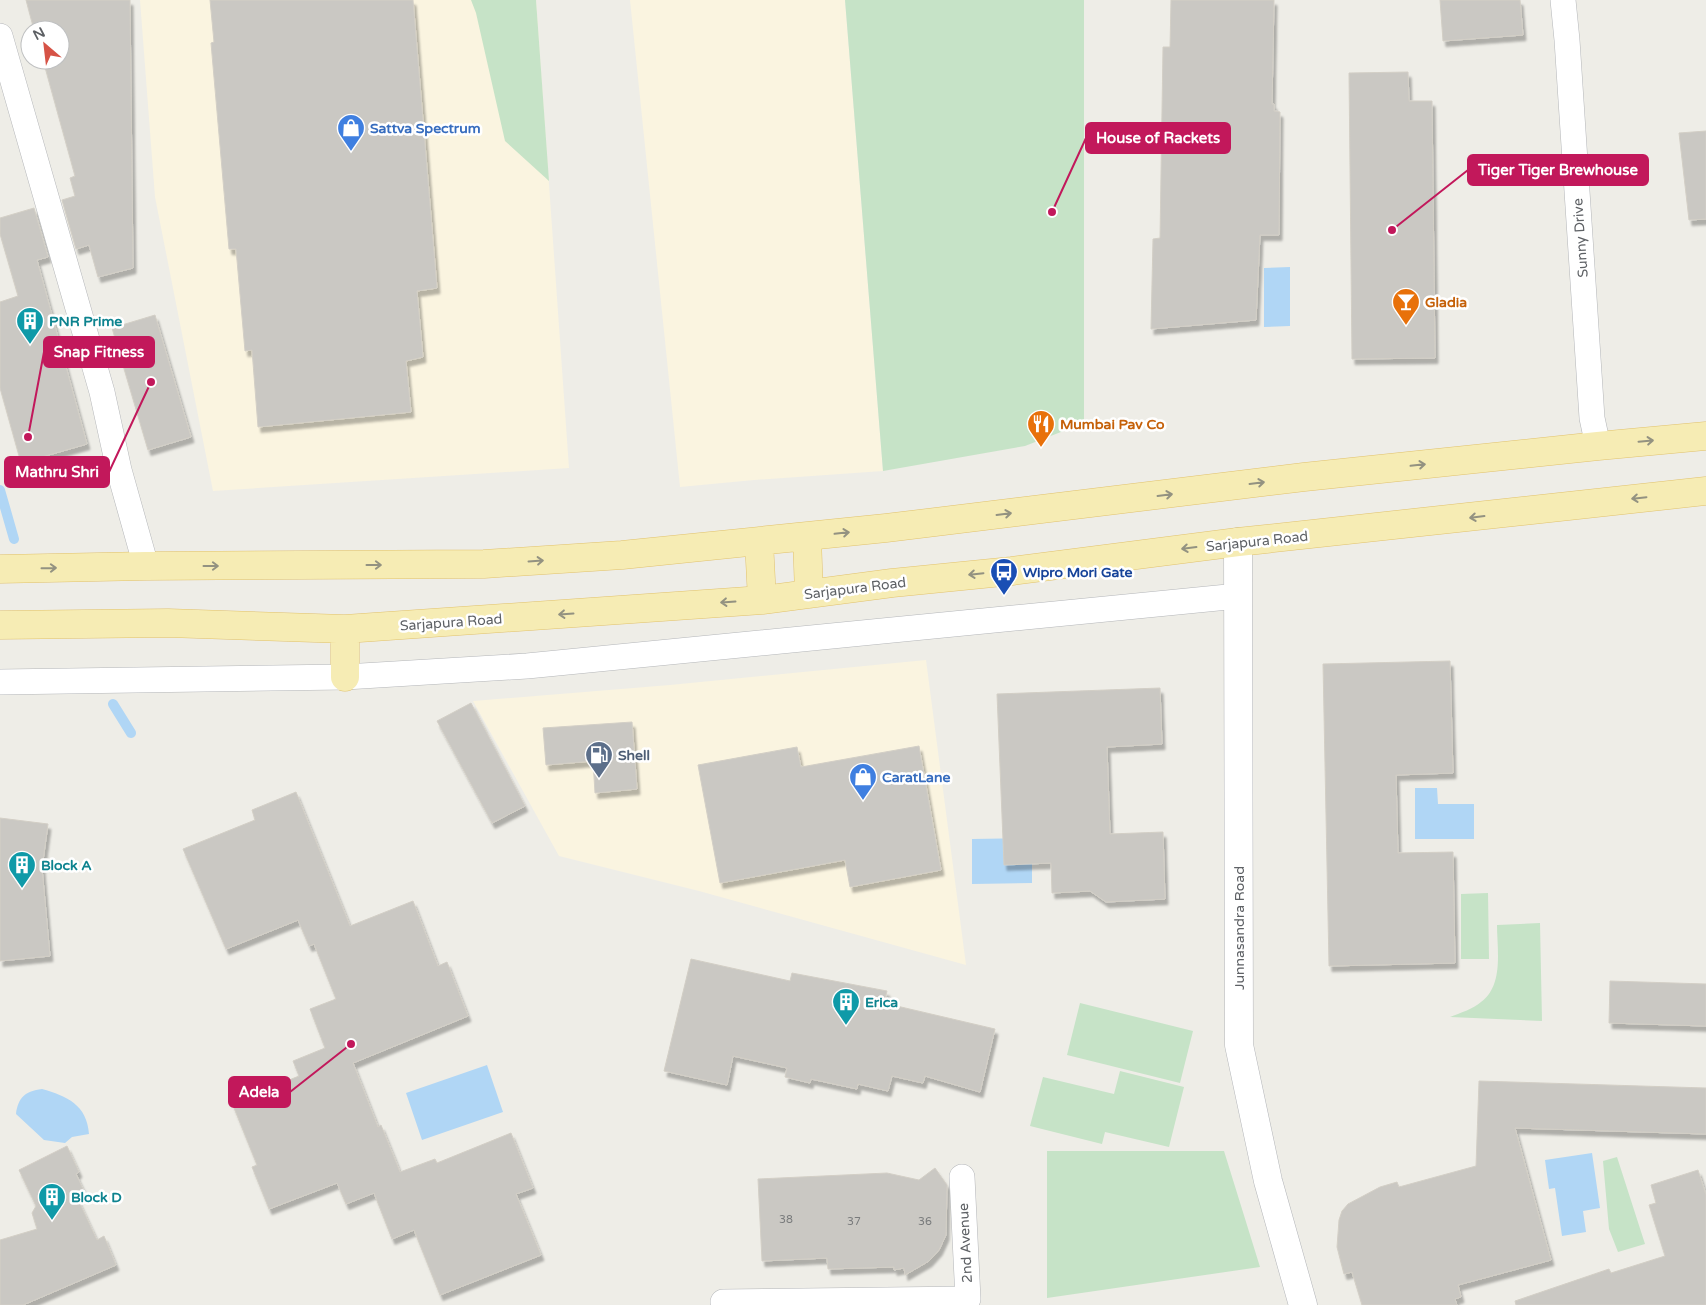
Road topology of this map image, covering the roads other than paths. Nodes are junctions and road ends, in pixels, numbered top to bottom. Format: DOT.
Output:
graph roads {
  1 [pos="1563,0"];
  2 [pos="0,36"];
  3 [pos="1706,436"];
  4 [pos="1598,446"];
  5 [pos="1706,491"];
  6 [pos="807,537"];
  7 [pos="759,540"];
  8 [pos="1238,542"];
  9 [pos="146,566"];
  10 [pos="0,569"];
  11 [pos="809,594"];
  12 [pos="1238,596"];
  13 [pos="762,600"];
  14 [pos="0,625"];
  15 [pos="345,629"];
  16 [pos="345,677"];
  17 [pos="0,682"];
  18 [pos="962,1177"];
  19 [pos="723,1302"];
  20 [pos="899,1302"];
  21 [pos="1303,1305"];
  1 -- 4 [label="street, Sunny Drive"];
  2 -- 9 [label="street"];
  4 -- 3 [label="main road, one-way"];
  6 -- 4 [label="main road, one-way"];
  5 -- 8 [label="main road, Sarjapura Road, one-way"];
  6 -- 7 [label="main road"];
  6 -- 11 [label="main road"];
  9 -- 7 [label="main road, one-way"];
  7 -- 13 [label="main road"];
  8 -- 11 [label="main road, Sarjapura Road, one-way"];
  8 -- 12 [label="street, Junnasandra Road"];
  10 -- 9 [label="main road, one-way"];
  11 -- 13 [label="main road, Sarjapura Road"];
  12 -- 16 [label="street"];
  12 -- 21 [label="street, Junnasandra Road"];
  13 -- 15 [label="main road, Sarjapura Road, one-way"];
  14 -- 15 [label="main road, Sarjapura Road"];
  15 -- 16 [label="main road"];
  16 -- 17 [label="street"];
  18 -- 20 [label="street, 2nd Avenue"];
  19 -- 20 [label="street, 2nd Avenue"];
}
